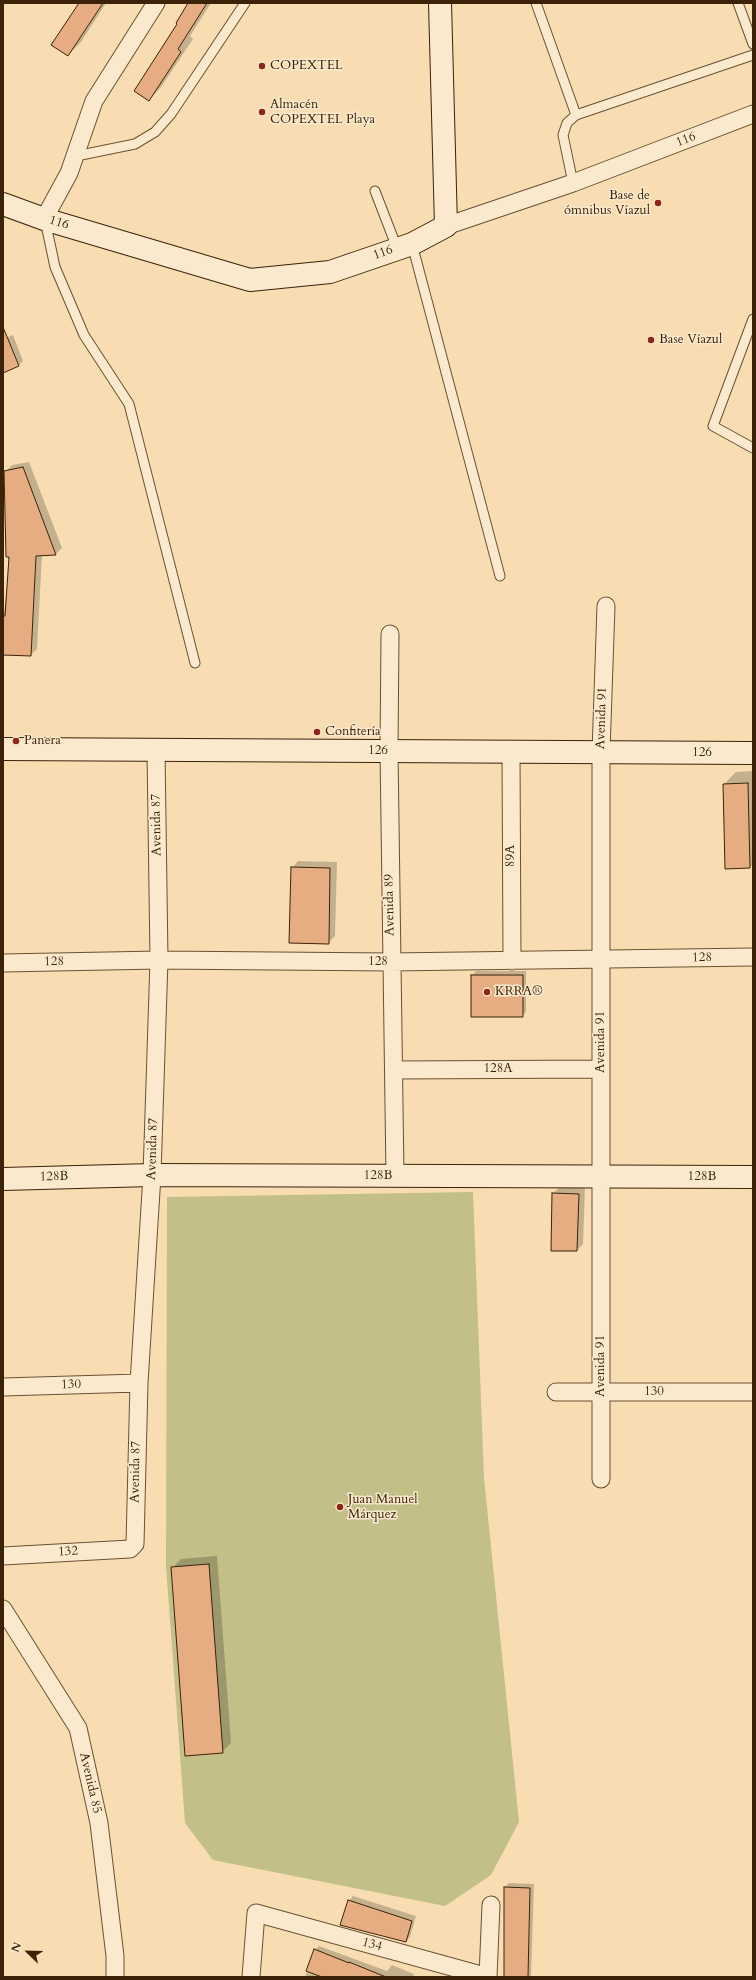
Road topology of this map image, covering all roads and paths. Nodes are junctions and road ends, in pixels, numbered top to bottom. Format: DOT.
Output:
graph roads {
  1 [pos="156,3"];
  2 [pos="245,3"];
  3 [pos="440,3"];
  4 [pos="536,3"];
  5 [pos="738,3"];
  6 [pos="753,44"];
  7 [pos="753,55"];
  8 [pos="753,114"];
  9 [pos="576,115"];
  10 [pos="69,173"];
  11 [pos="573,183"];
  12 [pos="375,191"];
  13 [pos="3,204"];
  14 [pos="44,218"];
  15 [pos="446,226"];
  16 [pos="404,246"];
  17 [pos="753,319"];
  18 [pos="753,448"];
  19 [pos="500,576"];
  20 [pos="606,606"];
  21 [pos="390,634"];
  22 [pos="195,663"];
  23 [pos="3,749"];
  24 [pos="156,750"];
  25 [pos="389,751"];
  26 [pos="511,752"];
  27 [pos="601,752"];
  28 [pos="753,753"];
  29 [pos="753,957"];
  30 [pos="159,960"];
  31 [pos="600,960"];
  32 [pos="512,961"];
  33 [pos="391,962"];
  34 [pos="3,963"];
  35 [pos="601,1069"];
  36 [pos="394,1070"];
  37 [pos="152,1175"];
  38 [pos="395,1176"];
  39 [pos="753,1176"];
  40 [pos="600,1177"];
  41 [pos="3,1179"];
  42 [pos="138,1383"];
  43 [pos="3,1387"];
  44 [pos="556,1392"];
  45 [pos="602,1392"];
  46 [pos="753,1392"];
  47 [pos="601,1478"];
  48 [pos="133,1547"];
  49 [pos="3,1556"];
  50 [pos="3,1609"];
  51 [pos="491,1905"];
  52 [pos="115,1977"];
  53 [pos="251,1977"];
  54 [pos="488,1977"];
  1 -- 10 [label="street"];
  2 -- 10 [label="lane"];
  3 -- 15 [label="street"];
  4 -- 9 [label="lane"];
  5 -- 6 [label="lane"];
  7 -- 9 [label="lane"];
  8 -- 11 [label="street, 116"];
  9 -- 11 [label="lane"];
  10 -- 14 [label="street"];
  11 -- 15 [label="street, 116"];
  12 -- 16 [label="lane"];
  13 -- 14 [label="street, 116"];
  14 -- 16 [label="street, 116"];
  14 -- 22 [label="lane"];
  15 -- 16 [label="street, 116"];
  16 -- 19 [label="lane"];
  17 -- 18 [label="lane"];
  20 -- 27 [label="street, Avenida 91"];
  21 -- 25 [label="street, Avenida 89"];
  23 -- 24 [label="street, 126"];
  24 -- 25 [label="street, 126"];
  24 -- 30 [label="street, Avenida 87"];
  25 -- 26 [label="street, 126"];
  25 -- 33 [label="street, Avenida 89"];
  26 -- 27 [label="street, 126"];
  26 -- 32 [label="street, 89A"];
  27 -- 28 [label="street, 126"];
  27 -- 31 [label="street, Avenida 91"];
  29 -- 31 [label="street, 128"];
  30 -- 33 [label="street, 128"];
  30 -- 34 [label="street, 128"];
  30 -- 37 [label="street, Avenida 87"];
  31 -- 32 [label="street, 128"];
  31 -- 35 [label="street, Avenida 91"];
  32 -- 33 [label="street, 128"];
  33 -- 36 [label="street, Avenida 89"];
  35 -- 36 [label="street, 128A"];
  35 -- 40 [label="street, Avenida 91"];
  36 -- 38 [label="street, Avenida 89"];
  37 -- 38 [label="street, 128B"];
  37 -- 41 [label="street, 128B"];
  37 -- 42 [label="street, Avenida 87"];
  38 -- 40 [label="street, 128B"];
  39 -- 40 [label="street, 128B"];
  40 -- 45 [label="street, Avenida 91"];
  42 -- 43 [label="street, 130"];
  42 -- 48 [label="street, Avenida 87"];
  44 -- 45 [label="street, 130"];
  45 -- 46 [label="street, 130"];
  45 -- 47 [label="street, Avenida 91"];
  48 -- 49 [label="street, 132"];
  50 -- 52 [label="street, Avenida 85"];
  51 -- 54 [label="street"];
  53 -- 54 [label="street, 134"];
}
